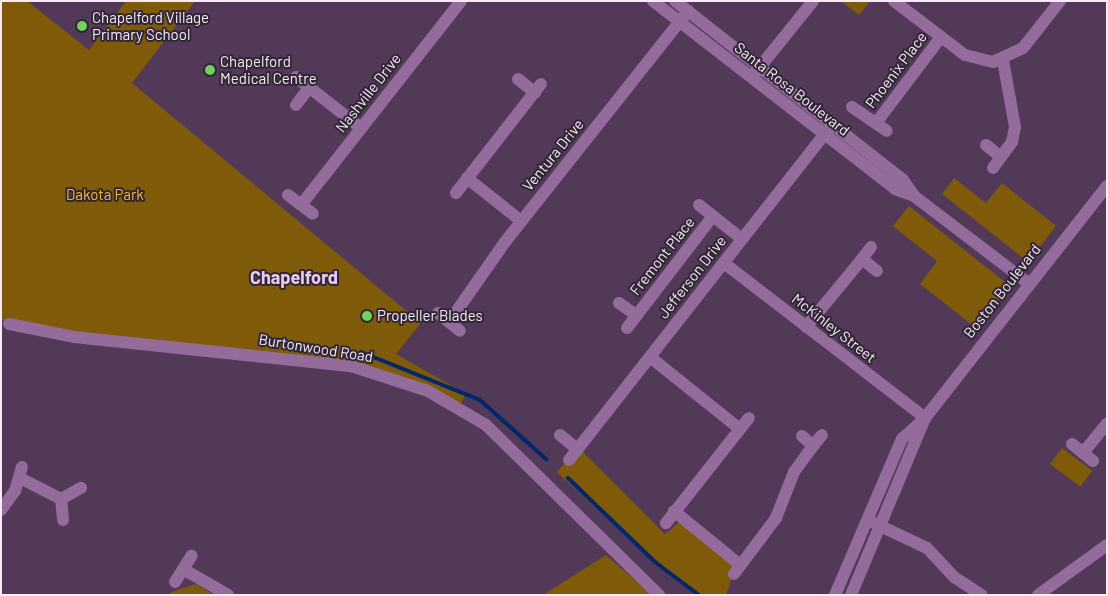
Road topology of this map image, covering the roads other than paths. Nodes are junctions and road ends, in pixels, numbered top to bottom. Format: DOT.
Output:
graph roads {
  1 [pos="461,1"];
  2 [pos="653,1"];
  3 [pos="675,1"];
  4 [pos="813,1"];
  5 [pos="894,1"];
  6 [pos="1060,1"];
  7 [pos="688,12"];
  8 [pos="679,22"];
  9 [pos="941,37"];
  10 [pos="1003,60"];
  11 [pos="756,72"];
  12 [pos="296,77"];
  13 [pos="518,79"];
  14 [pos="309,88"];
  15 [pos="296,105"];
  16 [pos="852,107"];
  17 [pos="876,123"];
  18 [pos="361,128"];
  19 [pos="828,129"];
  20 [pos="888,132"];
  21 [pos="986,145"];
  22 [pos="1001,157"];
  23 [pos="993,168"];
  24 [pos="467,178"];
  25 [pos="1107,186"];
  26 [pos="456,193"];
  27 [pos="288,195"];
  28 [pos="301,205"];
  29 [pos="699,205"];
  30 [pos="313,214"];
  31 [pos="713,216"];
  32 [pos="521,221"];
  33 [pos="742,239"];
  34 [pos="870,247"];
  35 [pos="862,259"];
  36 [pos="724,263"];
  37 [pos="877,271"];
  38 [pos="1028,283"];
  39 [pos="619,303"];
  40 [pos="438,313"];
  41 [pos="636,315"];
  42 [pos="448,322"];
  43 [pos="9,324"];
  44 [pos="806,327"];
  45 [pos="627,328"];
  46 [pos="460,331"];
  47 [pos="650,357"];
  48 [pos="749,418"];
  49 [pos="925,418"];
  50 [pos="1107,423"];
  51 [pos="740,429"];
  52 [pos="560,435"];
  53 [pos="802,436"];
  54 [pos="822,436"];
  55 [pos="1072,444"];
  56 [pos="813,446"];
  57 [pos="577,449"];
  58 [pos="569,460"];
  59 [pos="81,488"];
  60 [pos="61,499"];
  61 [pos="1,510"];
  62 [pos="674,512"];
  63 [pos="63,520"];
  64 [pos="867,520"];
  65 [pos="666,523"];
  66 [pos="881,526"];
  67 [pos="1107,545"];
  68 [pos="191,556"];
  69 [pos="183,569"];
  70 [pos="175,582"];
  71 [pos="228,595"];
  72 [pos="659,595"];
  73 [pos="835,595"];
  74 [pos="851,595"];
  75 [pos="982,595"];
  76 [pos="1038,595"];
  1 -- 18 [label="street, Nashville Drive"];
  2 -- 8 [label="street, Santa Rosa Boulevard"];
  3 -- 7 [label="street, Santa Rosa Boulevard"];
  4 -- 11 [label="street"];
  5 -- 9 [label="street, Phoenix Place"];
  6 -- 10 [label="street"];
  7 -- 8 [label="street, Ventura Drive"];
  7 -- 11 [label="street, Santa Rosa Boulevard"];
  8 -- 11 [label="street, Santa Rosa Boulevard"];
  8 -- 32 [label="street, Ventura Drive"];
  9 -- 10 [label="street, Phoenix Place"];
  9 -- 17 [label="street, Phoenix Place"];
  10 -- 22 [label="street"];
  11 -- 19 [label="street, Santa Rosa Boulevard"];
  12 -- 14 [label="street"];
  13 -- 24 [label="street"];
  14 -- 15 [label="street"];
  14 -- 18 [label="street"];
  16 -- 17 [label="street, Phoenix Place"];
  17 -- 20 [label="street, Phoenix Place"];
  18 -- 28 [label="street, Nashville Drive"];
  19 -- 33 [label="street, Jefferson Drive"];
  19 -- 38 [label="street, Santa Rosa Boulevard"];
  21 -- 22 [label="street"];
  22 -- 23 [label="street"];
  24 -- 26 [label="street"];
  24 -- 32 [label="street"];
  25 -- 38 [label="street, Boston Boulevard"];
  27 -- 28 [label="street"];
  28 -- 30 [label="street"];
  29 -- 31 [label="street, Fremont Place"];
  31 -- 33 [label="street, Fremont Place"];
  31 -- 41 [label="street, Fremont Place"];
  32 -- 42 [label="street, Ventura Drive"];
  33 -- 36 [label="street, Jefferson Drive"];
  34 -- 35 [label="street"];
  35 -- 37 [label="street"];
  35 -- 44 [label="street"];
  36 -- 44 [label="street, McKinley Street"];
  36 -- 47 [label="street, Jefferson Drive"];
  38 -- 49 [label="street, Boston Boulevard"];
  39 -- 41 [label="street, Fremont Place"];
  40 -- 42 [label="street"];
  41 -- 45 [label="street, Fremont Place"];
  42 -- 46 [label="street"];
  43 -- 72 [label="street, Burtonwood Road"];
  44 -- 49 [label="street, McKinley Street"];
  47 -- 51 [label="street"];
  47 -- 57 [label="street, Jefferson Drive"];
  48 -- 51 [label="street"];
  49 -- 64 [label="street, Boston Boulevard"];
  49 -- 66 [label="street, Boston Boulevard"];
  50 -- 55 [label="street"];
  51 -- 62 [label="street"];
  52 -- 57 [label="street"];
  53 -- 56 [label="street"];
  54 -- 56 [label="street"];
  56 -- 62 [label="street"];
  57 -- 58 [label="street, Jefferson Drive"];
  59 -- 60 [label="street"];
  60 -- 61 [label="street"];
  60 -- 63 [label="street"];
  62 -- 65 [label="street"];
  64 -- 66 [label="street"];
  64 -- 73 [label="street, Boston Boulevard"];
  66 -- 74 [label="street, Boston Boulevard"];
  66 -- 75 [label="street"];
  67 -- 76 [label="street"];
  68 -- 69 [label="street"];
  69 -- 70 [label="street"];
  69 -- 71 [label="street"];
}
